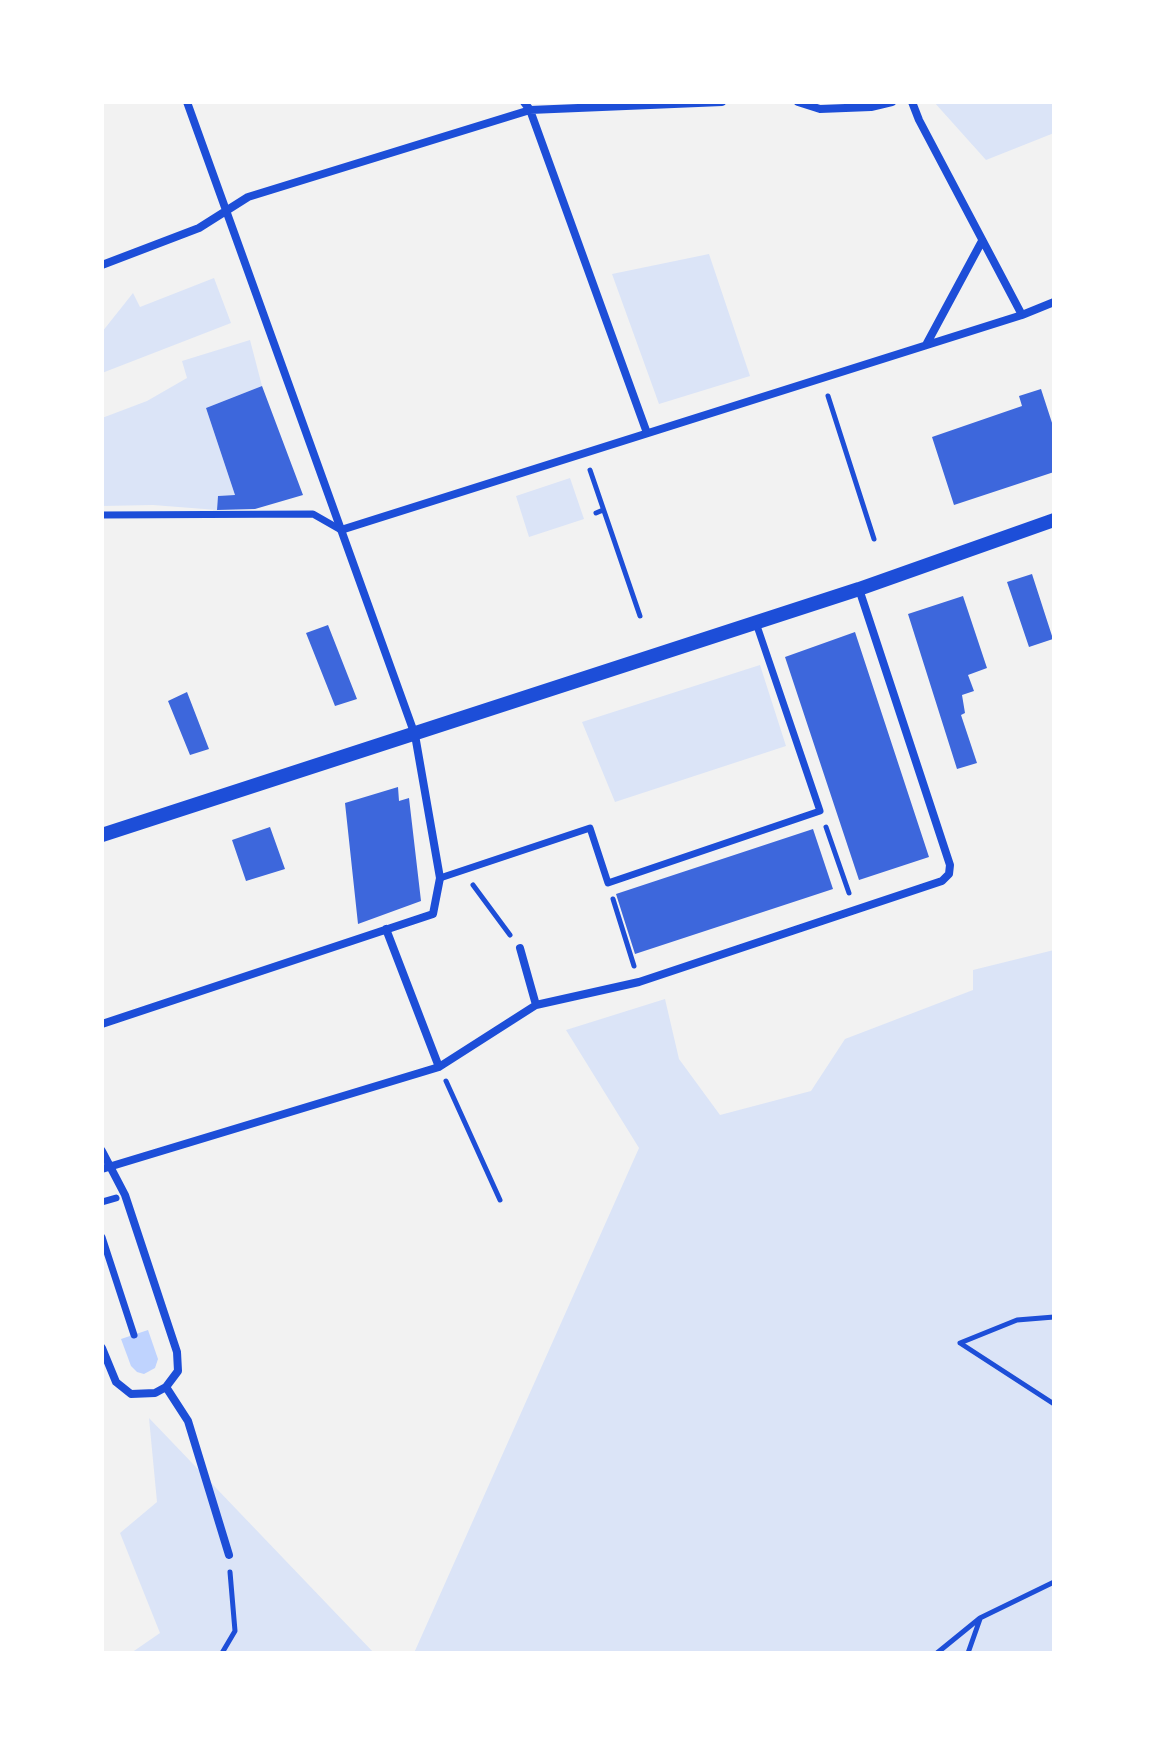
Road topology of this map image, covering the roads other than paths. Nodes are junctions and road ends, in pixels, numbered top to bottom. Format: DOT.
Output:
graph roads {
  1 [pos="187,102"];
  2 [pos="722,102"];
  3 [pos="798,102"];
  4 [pos="892,102"];
  5 [pos="912,102"];
  6 [pos="527,106"];
  7 [pos="226,211"];
  8 [pos="982,241"];
  9 [pos="102,265"];
  10 [pos="1054,302"];
  11 [pos="1022,315"];
  12 [pos="925,345"];
  13 [pos="647,433"];
  14 [pos="102,515"];
  15 [pos="1054,520"];
  16 [pos="341,530"];
  17 [pos="859,589"];
  18 [pos="756,623"];
  19 [pos="415,735"];
  20 [pos="102,835"];
  21 [pos="440,878"];
  22 [pos="386,929"];
  23 [pos="520,948"];
  24 [pos="536,1005"];
  25 [pos="102,1024"];
  26 [pos="439,1067"];
  27 [pos="102,1151"];
  28 [pos="106,1168"];
  29 [pos="116,1198"];
  30 [pos="102,1202"];
  31 [pos="102,1237"];
  32 [pos="134,1335"];
  33 [pos="102,1348"];
  34 [pos="166,1387"];
  35 [pos="229,1555"];
  1 -- 7 [label="street"];
  2 -- 6 [label="street"];
  3 -- 4 [label="street"];
  5 -- 8 [label="street"];
  6 -- 7 [label="street"];
  6 -- 13 [label="street"];
  7 -- 9 [label="street"];
  7 -- 16 [label="street"];
  8 -- 11 [label="street"];
  8 -- 12 [label="street"];
  10 -- 11 [label="street"];
  11 -- 12 [label="street"];
  12 -- 13 [label="street"];
  13 -- 16 [label="street"];
  14 -- 16 [label="street"];
  15 -- 17 [label="street"];
  16 -- 19 [label="street"];
  17 -- 18 [label="street"];
  17 -- 24 [label="street"];
  18 -- 19 [label="street"];
  18 -- 21 [label="street"];
  19 -- 20 [label="street"];
  19 -- 21 [label="street"];
  21 -- 22 [label="street"];
  22 -- 25 [label="street"];
  22 -- 26 [label="street"];
  23 -- 24 [label="street"];
  24 -- 26 [label="street"];
  26 -- 28 [label="street"];
  27 -- 28 [label="street"];
  28 -- 34 [label="street"];
  29 -- 30 [label="street"];
  31 -- 32 [label="street"];
  33 -- 34 [label="street"];
  34 -- 35 [label="street"];
}
